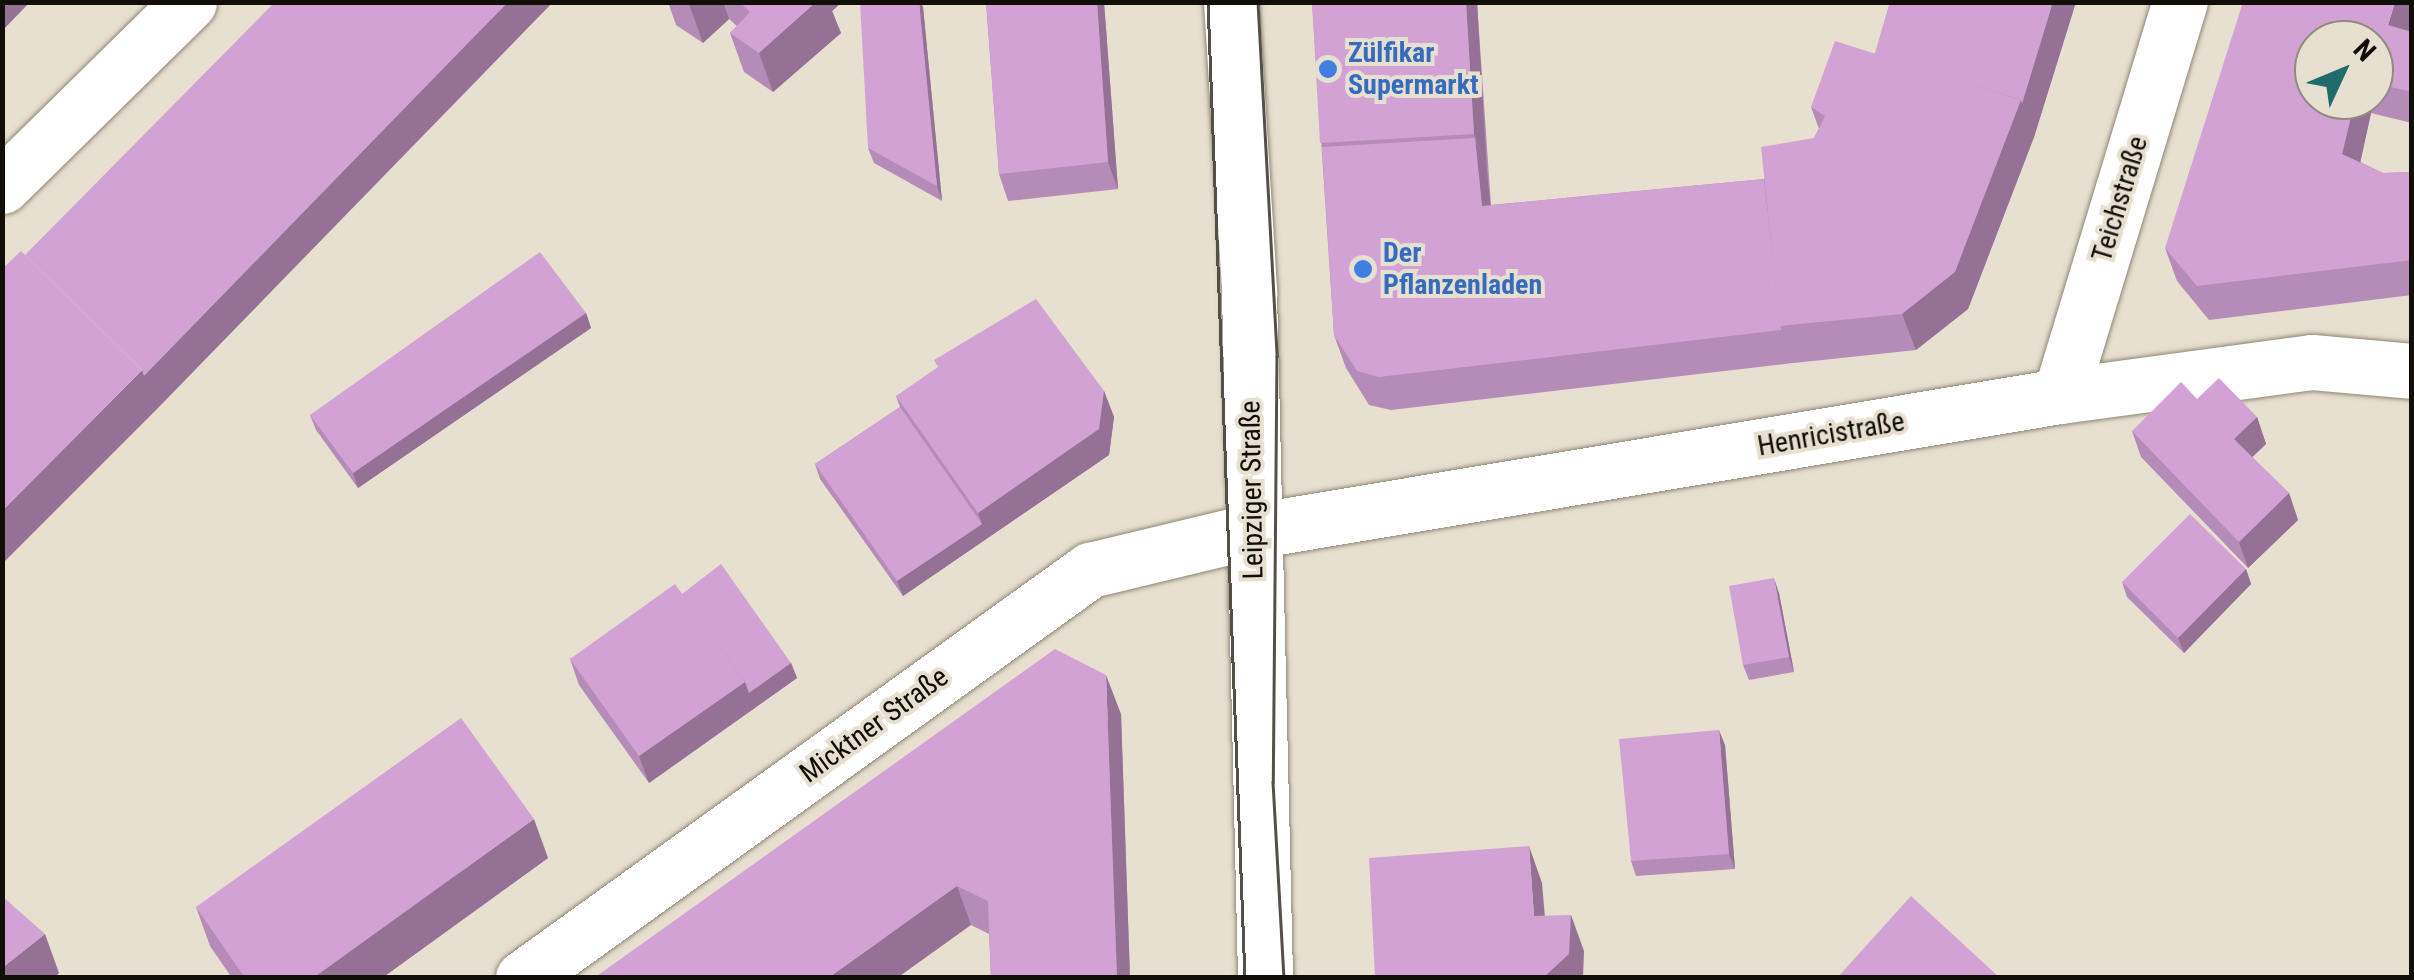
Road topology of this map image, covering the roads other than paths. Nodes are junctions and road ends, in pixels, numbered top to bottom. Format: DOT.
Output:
graph roads {
  1 [pos="189,2"];
  2 [pos="1231,2"];
  3 [pos="2180,2"];
  4 [pos="2,186"];
  5 [pos="2412,371"];
  6 [pos="2060,396"];
  7 [pos="1254,531"];
  8 [pos="522,978"];
  9 [pos="1265,978"];
  1 -- 4 [label="street"];
  2 -- 7 [label="street, Leipziger Straße"];
  3 -- 6 [label="street, Teichstraße"];
  5 -- 6 [label="street, Henricistraße"];
  6 -- 7 [label="street, Henricistraße"];
  7 -- 8 [label="street, Micktner Straße"];
  7 -- 9 [label="street, Leipziger Straße"];
}
